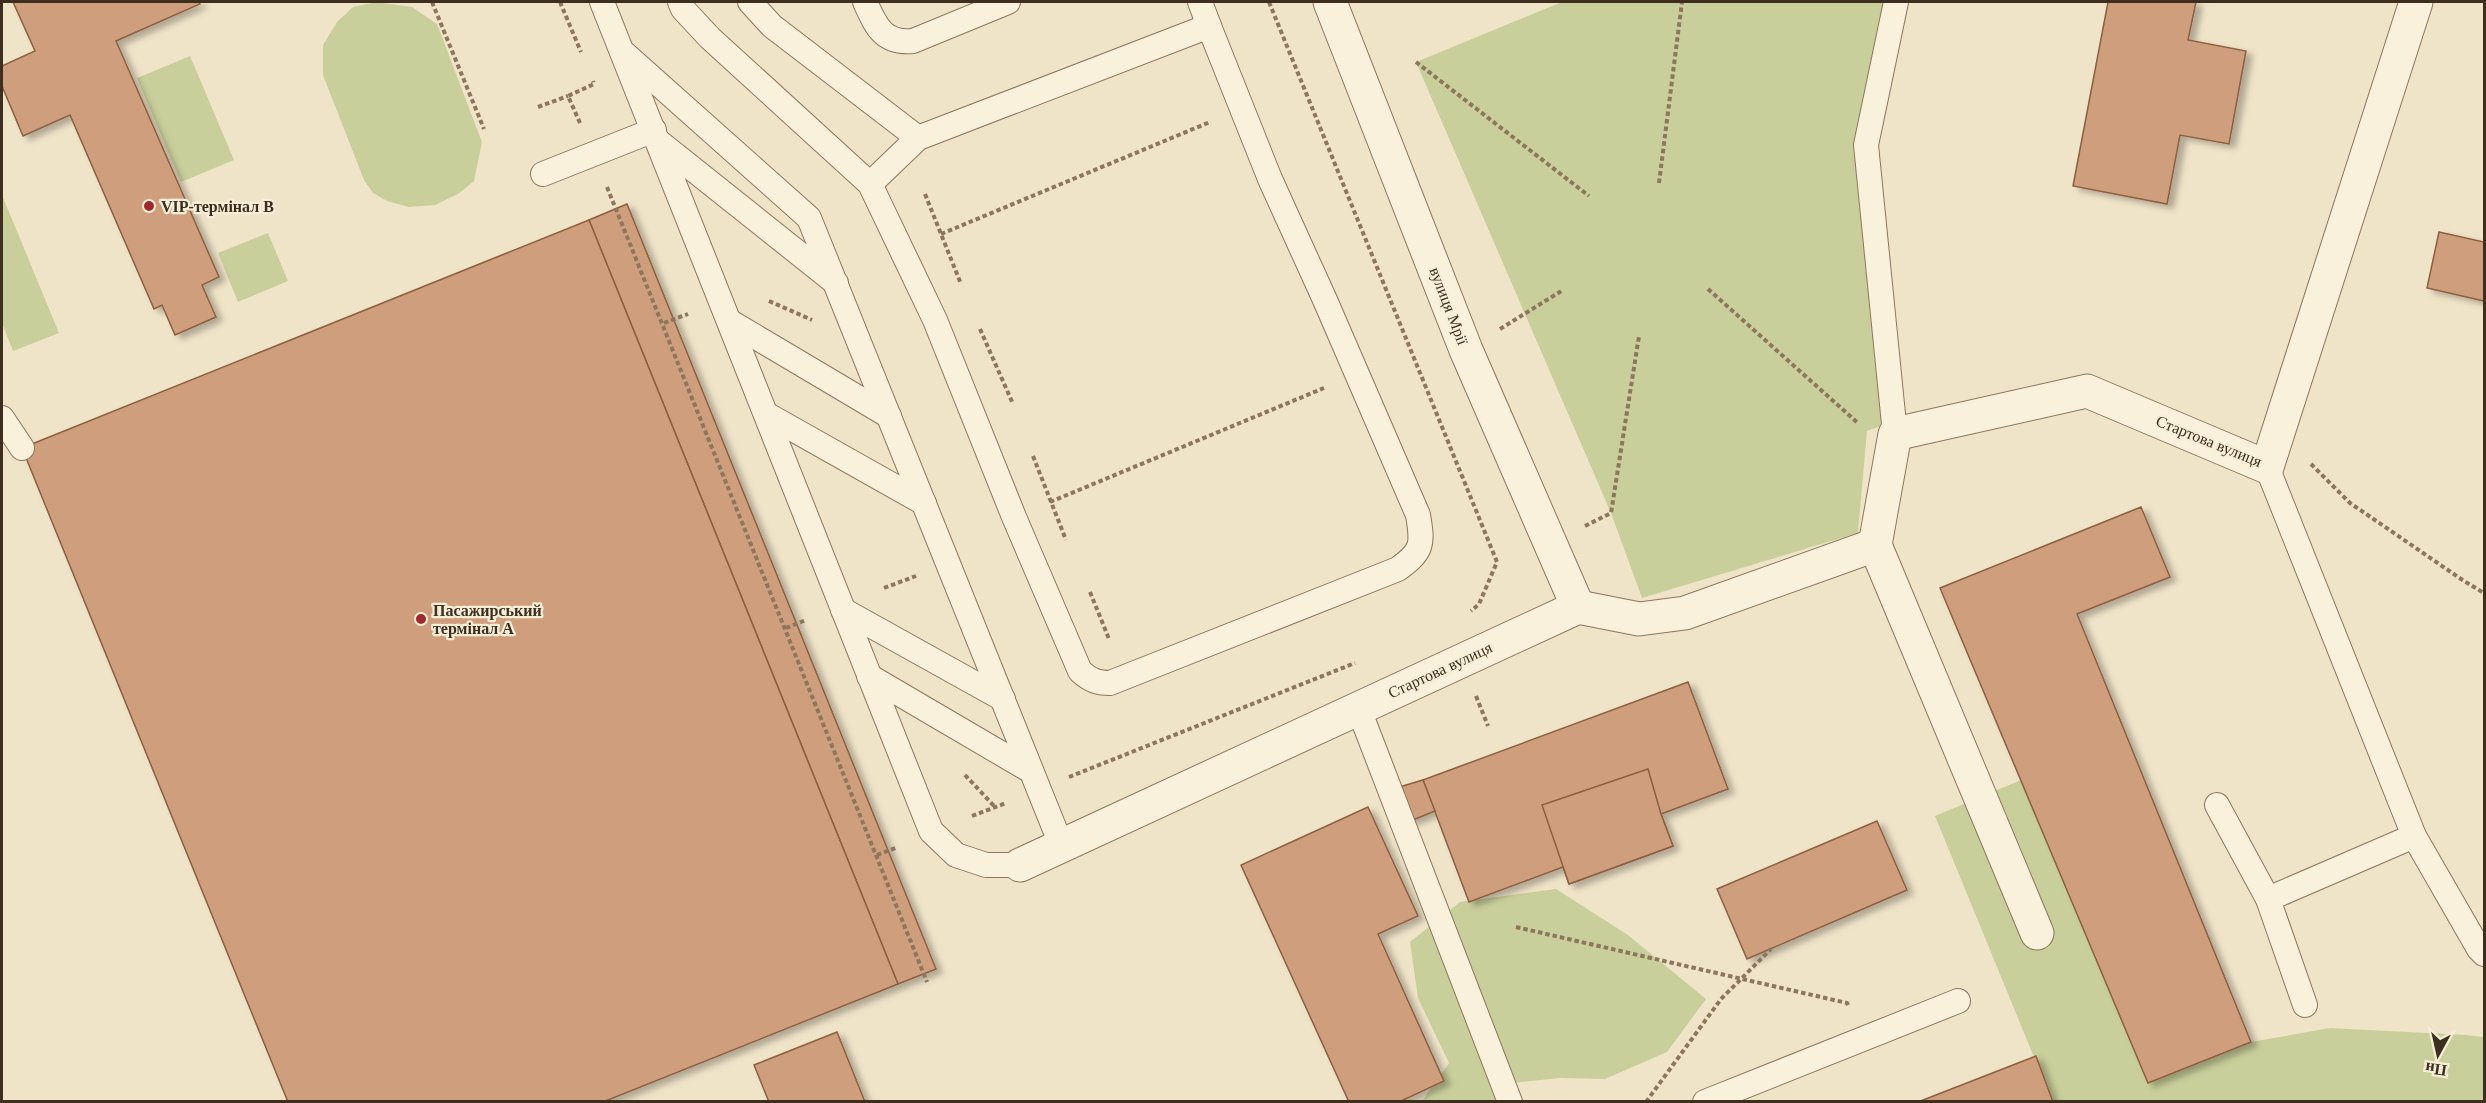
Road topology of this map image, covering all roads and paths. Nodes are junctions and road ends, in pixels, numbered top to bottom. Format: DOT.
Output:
graph roads {
  1 [pos="432,2"];
  2 [pos="560,2"];
  3 [pos="602,2"];
  4 [pos="680,2"];
  5 [pos="750,2"];
  6 [pos="866,2"];
  7 [pos="1008,2"];
  8 [pos="1200,2"];
  9 [pos="1269,2"];
  10 [pos="1330,2"];
  11 [pos="1682,2"];
  12 [pos="1896,2"];
  13 [pos="2416,2"];
  14 [pos="1209,26"];
  15 [pos="623,51"];
  16 [pos="582,55"];
  17 [pos="1416,62"];
  18 [pos="590,74"];
  19 [pos="568,96"];
  20 [pos="538,107"];
  21 [pos="1213,120"];
  22 [pos="484,129"];
  23 [pos="585,132"];
  24 [pos="656,135"];
  25 [pos="918,138"];
  26 [pos="543,174"];
  27 [pos="1659,183"];
  28 [pos="870,184"];
  29 [pos="607,185"];
  30 [pos="926,194"];
  31 [pos="1588,196"];
  32 [pos="941,234"];
  33 [pos="961,284"];
  34 [pos="838,285"];
  35 [pos="1708,289"];
  36 [pos="1563,290"];
  37 [pos="767,300"];
  38 [pos="692,313"];
  39 [pos="729,321"];
  40 [pos="816,322"];
  41 [pos="664,323"];
  42 [pos="980,330"];
  43 [pos="1639,336"];
  44 [pos="1466,350"];
  45 [pos="1325,387"];
  46 [pos="1013,404"];
  47 [pos="766,414"];
  48 [pos="890,416"];
  49 [pos="2,418"];
  50 [pos="2278,431"];
  51 [pos="1881,432"];
  52 [pos="22,448"];
  53 [pos="1034,456"];
  54 [pos="2267,467"];
  55 [pos="1050,502"];
  56 [pos="924,503"];
  57 [pos="1583,526"];
  58 [pos="1066,540"];
  59 [pos="1875,545"];
  60 [pos="917,576"];
  61 [pos="884,588"];
  62 [pos="1090,592"];
  63 [pos="2484,593"];
  64 [pos="1578,607"];
  65 [pos="843,610"];
  66 [pos="1464,617"];
  67 [pos="806,620"];
  68 [pos="786,628"];
  69 [pos="1109,639"];
  70 [pos="1363,660"];
  71 [pos="869,676"];
  72 [pos="1473,687"];
  73 [pos="1003,699"];
  74 [pos="1358,707"];
  75 [pos="1488,726"];
  76 [pos="1031,771"];
  77 [pos="1069,777"];
  78 [pos="1012,800"];
  79 [pos="2217,805"];
  80 [pos="972,816"];
  81 [pos="2414,836"];
  82 [pos="898,847"];
  83 [pos="1062,847"];
  84 [pos="877,855"];
  85 [pos="1020,864"];
  86 [pos="2268,899"];
  87 [pos="1516,927"];
  88 [pos="2037,933"];
  89 [pos="1771,949"];
  90 [pos="2484,954"];
  91 [pos="1741,979"];
  92 [pos="927,982"];
  93 [pos="1958,1002"];
  94 [pos="2305,1005"];
  95 [pos="1862,1039"];
  96 [pos="1510,1101"];
  97 [pos="1646,1101"];
  98 [pos="1705,1101"];
  1 -- 22 [label="path"];
  2 -- 16 [label="path"];
  3 -- 15 [label="lane"];
  4 -- 28 [label="lane"];
  5 -- 25 [label="lane"];
  6 -- 7 [label="lane"];
  8 -- 14 [label="lane"];
  9 -- 66 [label="path"];
  10 -- 44 [label="street, вулиця Мрії"];
  11 -- 27 [label="path"];
  12 -- 51 [label="lane"];
  13 -- 50 [label="street, Стартова вулиця"];
  14 -- 25 [label="lane"];
  14 -- 28 [label="lane"];
  15 -- 24 [label="lane"];
  15 -- 34 [label="lane"];
  17 -- 31 [label="path"];
  18 -- 19 [label="path"];
  19 -- 20 [label="path"];
  19 -- 23 [label="path"];
  21 -- 32 [label="path"];
  24 -- 26 [label="lane"];
  24 -- 34 [label="lane"];
  24 -- 39 [label="lane"];
  25 -- 28 [label="lane"];
  29 -- 41 [label="path"];
  30 -- 32 [label="path"];
  32 -- 33 [label="path"];
  34 -- 48 [label="lane"];
  35 -- 51 [label="path"];
  36 -- 44 [label="path"];
  37 -- 40 [label="path"];
  38 -- 41 [label="path"];
  39 -- 47 [label="lane"];
  39 -- 48 [label="lane"];
  41 -- 68 [label="path"];
  42 -- 46 [label="path"];
  43 -- 57 [label="path"];
  44 -- 64 [label="street, вулиця Мрії"];
  45 -- 55 [label="path"];
  47 -- 56 [label="lane"];
  47 -- 65 [label="lane"];
  48 -- 56 [label="lane"];
  49 -- 52 [label="lane"];
  50 -- 54 [label="street, Стартова вулиця"];
  50 -- 63 [label="path"];
  51 -- 54 [label="street, Стартова вулиця"];
  51 -- 59 [label="street"];
  53 -- 55 [label="path"];
  54 -- 81 [label="lane"];
  55 -- 58 [label="path"];
  56 -- 73 [label="lane"];
  59 -- 64 [label="street"];
  59 -- 88 [label="street"];
  60 -- 61 [label="path"];
  62 -- 69 [label="path"];
  64 -- 74 [label="street, Стартова вулиця"];
  65 -- 71 [label="lane"];
  65 -- 73 [label="lane"];
  67 -- 68 [label="path"];
  68 -- 84 [label="path"];
  70 -- 77 [label="path"];
  71 -- 76 [label="lane"];
  71 -- 85 [label="lane"];
  72 -- 75 [label="path"];
  73 -- 76 [label="lane"];
  74 -- 83 [label="street, Стартова вулиця"];
  74 -- 96 [label="lane"];
  76 -- 83 [label="lane"];
  78 -- 80 [label="path"];
  79 -- 86 [label="lane"];
  81 -- 86 [label="lane"];
  81 -- 90 [label="lane"];
  82 -- 84 [label="path"];
  83 -- 85 [label="street, Стартова вулиця"];
  84 -- 92 [label="path"];
  86 -- 94 [label="lane"];
  87 -- 91 [label="path"];
  89 -- 91 [label="path"];
  91 -- 95 [label="path"];
  91 -- 97 [label="path"];
  93 -- 95 [label="lane"];
  95 -- 98 [label="lane"];
}
